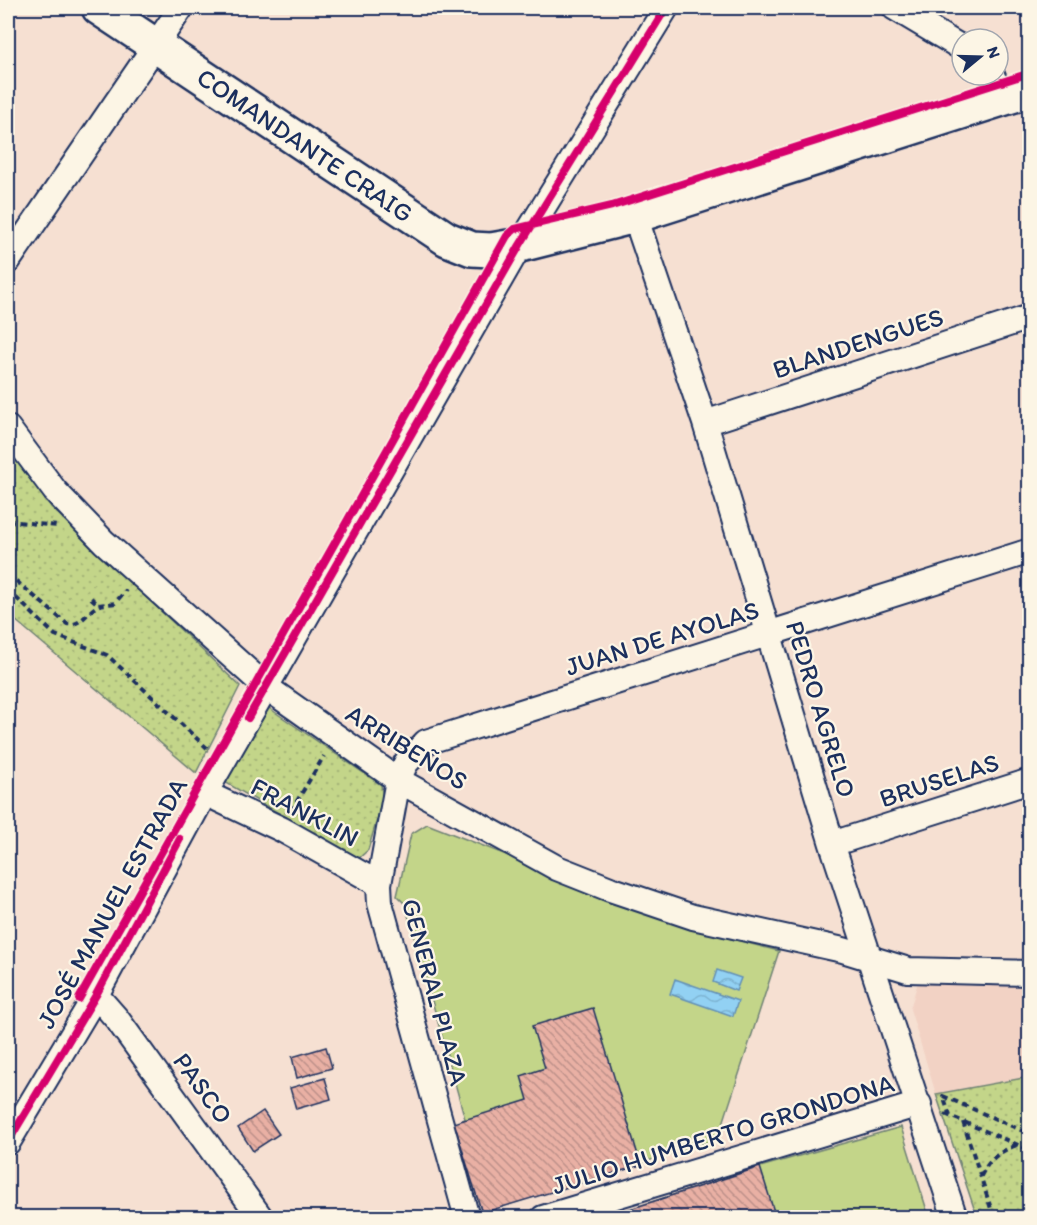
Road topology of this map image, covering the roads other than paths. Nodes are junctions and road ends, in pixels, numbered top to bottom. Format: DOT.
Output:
graph roads {
  1 [pos="99,8"];
  2 [pos="181,8"];
  3 [pos="666,8"];
  4 [pos="895,8"];
  5 [pos="950,41"];
  6 [pos="156,46"];
  7 [pos="1008,87"];
  8 [pos="635,216"];
  9 [pos="520,245"];
  10 [pos="8,261"];
  11 [pos="1029,317"];
  12 [pos="705,423"];
  13 [pos="8,428"];
  14 [pos="1029,551"];
  15 [pos="768,635"];
  16 [pos="266,687"];
  17 [pos="398,780"];
  18 [pos="1029,781"];
  19 [pos="205,793"];
  20 [pos="832,844"];
  21 [pos="379,884"];
  22 [pos="870,957"];
  23 [pos="1029,972"];
  24 [pos="96,995"];
  25 [pos="919,1104"];
  26 [pos="8,1142"];
  27 [pos="261,1218"];
  28 [pos="467,1218"];
  29 [pos="543,1218"];
  30 [pos="955,1218"];
  1 -- 6 [label="main road, COMANDANTE CRAIG"];
  2 -- 6 [label="street"];
  3 -- 9 [label="street, JOSÉ MANUEL ESTRADA"];
  4 -- 5 [label="street"];
  6 -- 9 [label="main road, COMANDANTE CRAIG"];
  6 -- 10 [label="street"];
  7 -- 8 [label="main road, COMANDANTE CRAIG"];
  8 -- 9 [label="main road, COMANDANTE CRAIG"];
  8 -- 12 [label="street, PEDRO AGRELO"];
  9 -- 16 [label="street, JOSÉ MANUEL ESTRADA"];
  11 -- 12 [label="street, BLANDENGUES"];
  12 -- 15 [label="street, PEDRO AGRELO"];
  13 -- 16 [label="street, ARRIBEÑOS"];
  14 -- 15 [label="street, JUAN DE AYOLAS"];
  15 -- 17 [label="street, JUAN DE AYOLAS"];
  15 -- 20 [label="street, PEDRO AGRELO"];
  16 -- 17 [label="street, ARRIBEÑOS"];
  16 -- 19 [label="street, JOSÉ MANUEL ESTRADA"];
  17 -- 21 [label="street, GENERAL PLAZA"];
  17 -- 22 [label="street, ARRIBEÑOS"];
  18 -- 20 [label="street, BRUSELAS"];
  19 -- 21 [label="street, FRANKLIN"];
  19 -- 24 [label="street, JOSÉ MANUEL ESTRADA"];
  20 -- 22 [label="street, PEDRO AGRELO"];
  21 -- 28 [label="street, GENERAL PLAZA"];
  22 -- 23 [label="street, ARRIBEÑOS"];
  22 -- 25 [label="street, PEDRO AGRELO"];
  24 -- 26 [label="street, JOSÉ MANUEL ESTRADA"];
  24 -- 27 [label="street, PASCO"];
  25 -- 29 [label="street, JULIO HUMBERTO GRONDONA"];
  25 -- 30 [label="street, PEDRO AGRELO"];
}
